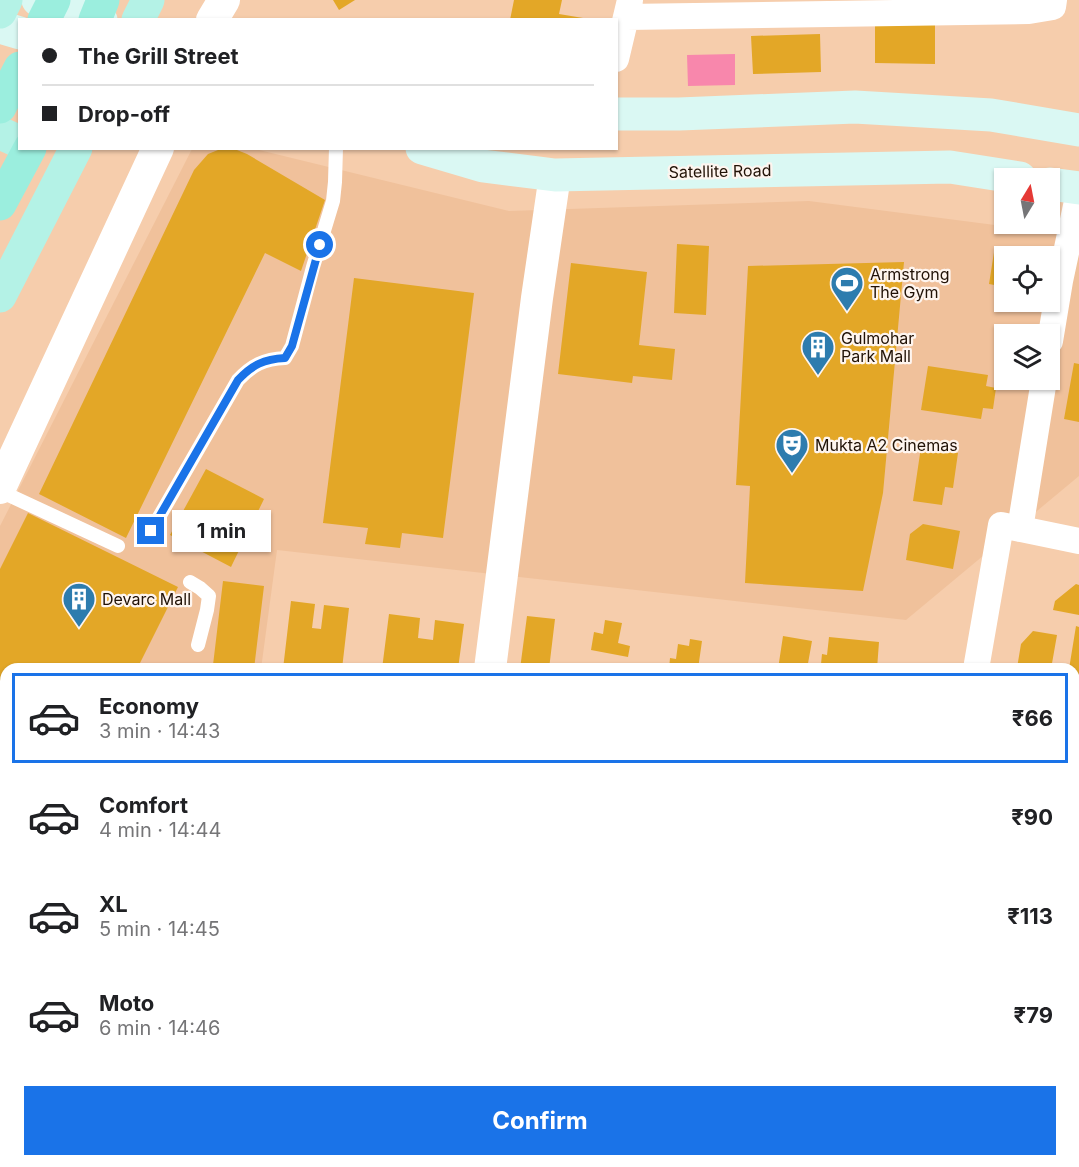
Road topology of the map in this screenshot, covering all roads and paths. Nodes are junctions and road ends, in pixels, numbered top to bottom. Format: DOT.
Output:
graph roads {
  1 [pos="6,0"];
  2 [pos="38,0"];
  3 [pos="54,0"];
  4 [pos="103,0"];
  5 [pos="148,0"];
  6 [pos="224,0"];
  7 [pos="1054,0"];
  8 [pos="628,9"];
  9 [pos="0,12"];
  10 [pos="45,18"];
  11 [pos="95,18"];
  12 [pos="96,18"];
  13 [pos="139,18"];
  14 [pos="213,18"];
  15 [pos="0,27"];
  16 [pos="18,32"];
  17 [pos="618,52"];
  18 [pos="18,72"];
  19 [pos="0,107"];
  20 [pos="618,114"];
  21 [pos="1079,130"];
  22 [pos="0,133"];
  23 [pos="18,141"];
  24 [pos="30,150"];
  25 [pos="46,150"];
  26 [pos="157,150"];
  27 [pos="336,150"];
  28 [pos="429,150"];
  29 [pos="77,154"];
  30 [pos="994,174"];
  31 [pos="555,175"];
  32 [pos="1060,186"];
  33 [pos="1079,190"];
  34 [pos="0,204"];
  35 [pos="0,296"];
  36 [pos="1053,324"];
  37 [pos="1042,390"];
  38 [pos="0,489"];
  39 [pos="1020,529"];
  40 [pos="151,531"];
  41 [pos="1079,541"];
  42 [pos="118,546"];
  43 [pos="190,582"];
  44 [pos="198,645"];
  45 [pos="491,663"];
  46 [pos="977,663"];
  1 -- 9 [label="main road"];
  2 -- 11 [label="main road"];
  3 -- 10 [label="highway"];
  4 -- 12 [label="highway"];
  5 -- 13 [label="main road"];
  6 -- 14 [label="street"];
  7 -- 8 [label="street"];
  8 -- 17 [label="street"];
  15 -- 16 [label="main road"];
  18 -- 19 [label="highway"];
  20 -- 21 [label="main road"];
  22 -- 23 [label="main road"];
  24 -- 34 [label="highway"];
  25 -- 29 [label="main road"];
  26 -- 38 [label="street"];
  27 -- 40 [label="lane"];
  28 -- 31 [label="main road, Satellite Road"];
  29 -- 35 [label="main road"];
  30 -- 31 [label="main road, Satellite Road"];
  31 -- 45 [label="street"];
  32 -- 33 [label="main road"];
  33 -- 36 [label="street"];
  37 -- 39 [label="street"];
  38 -- 42 [label="lane"];
  39 -- 41 [label="street"];
  39 -- 46 [label="street"];
  43 -- 44 [label="lane"];
}
